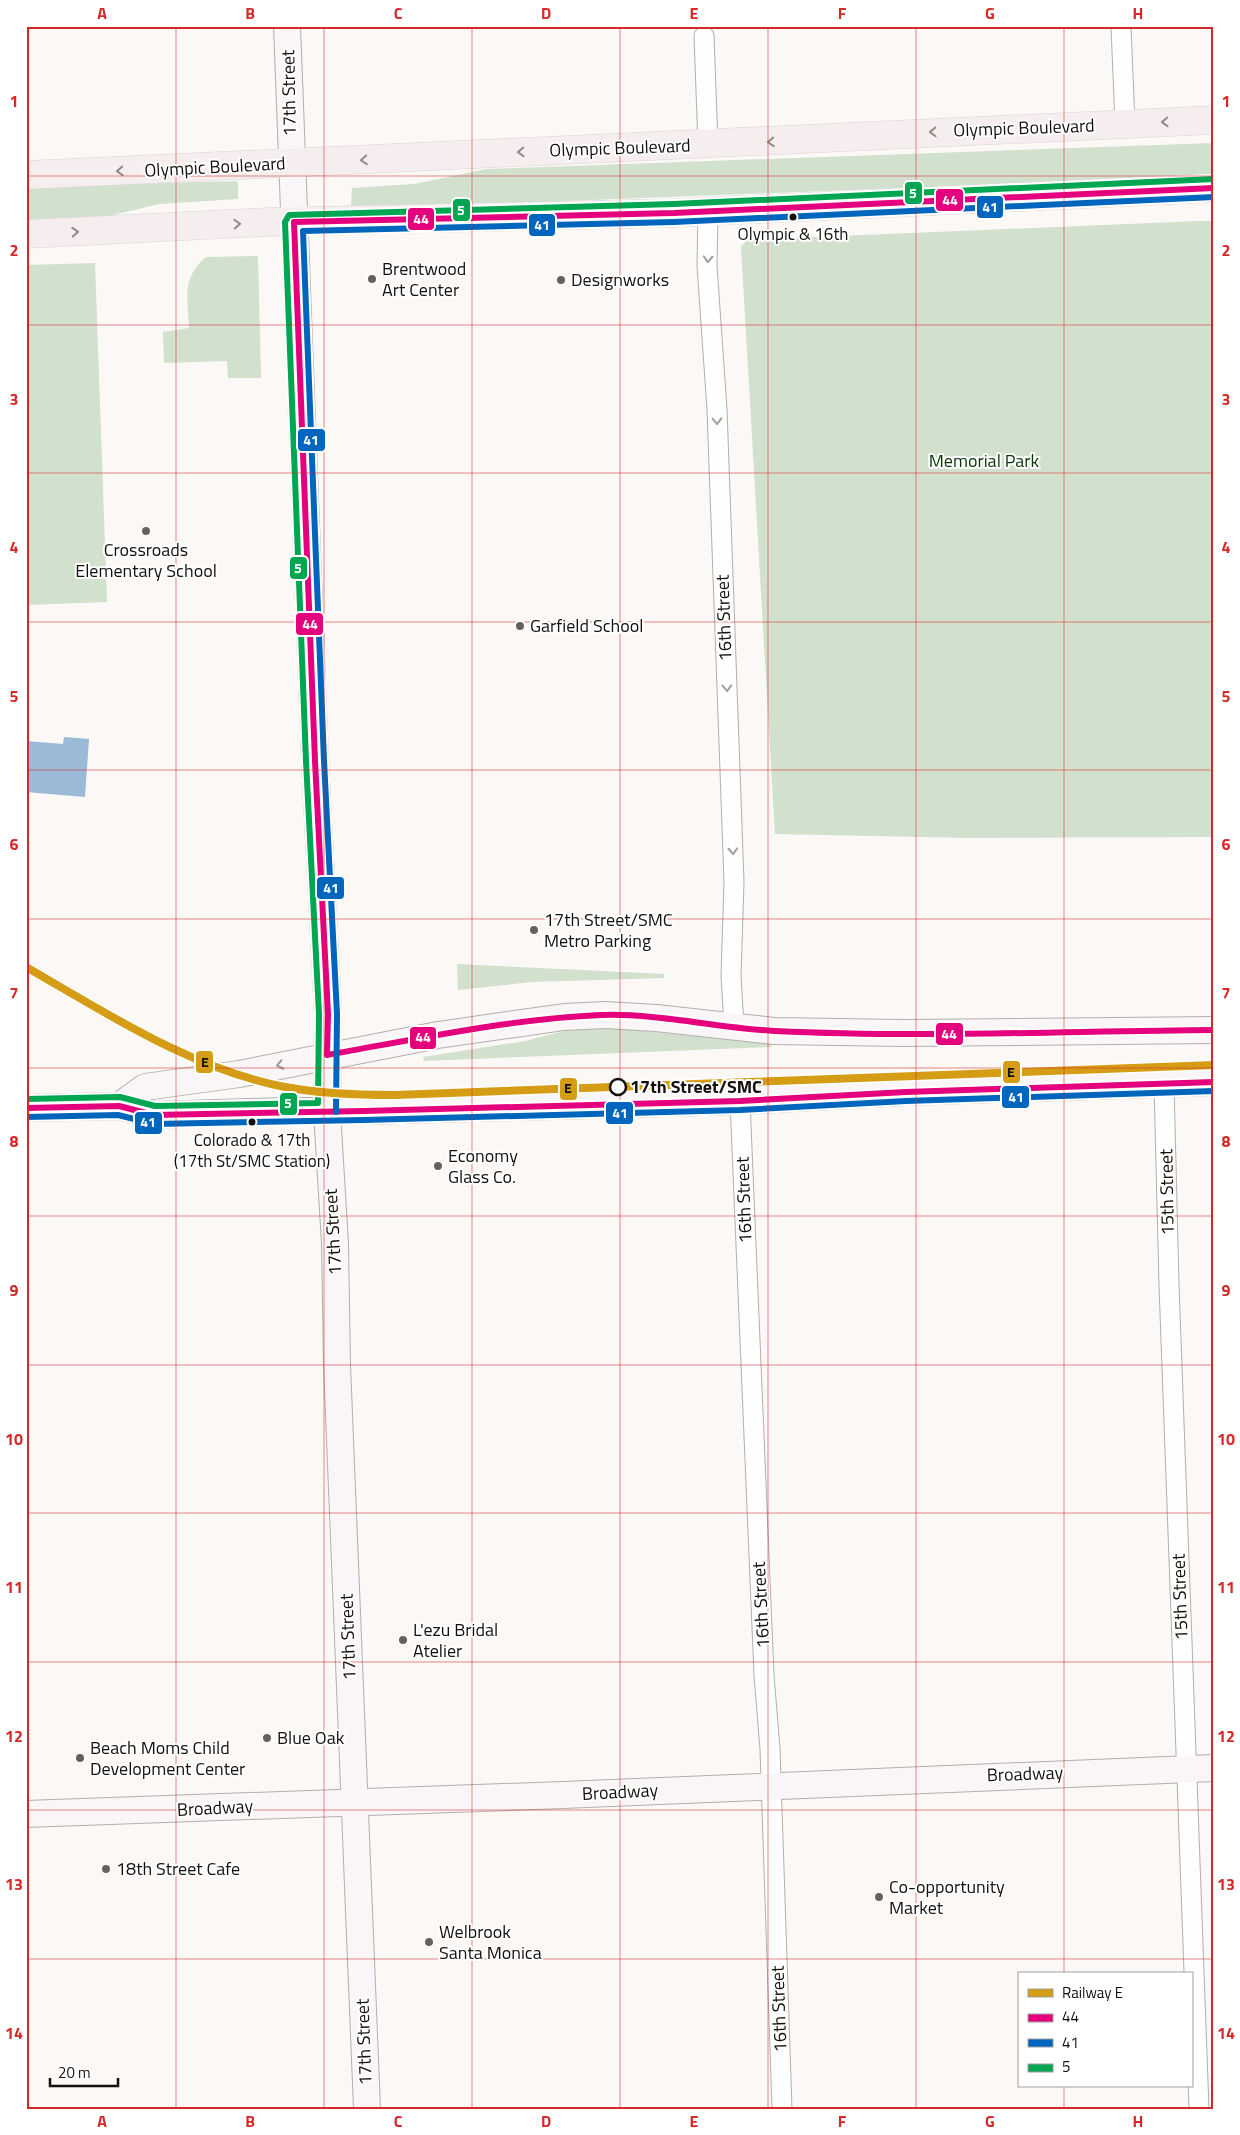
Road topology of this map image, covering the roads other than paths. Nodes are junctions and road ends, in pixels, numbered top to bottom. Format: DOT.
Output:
graph roads {
  1 [pos="1121,26"];
  2 [pos="288,27"];
  3 [pos="704,36"];
  4 [pos="1214,120"];
  5 [pos="1125,124"];
  6 [pos="708,145"];
  7 [pos="291,163"];
  8 [pos="26,175"];
  9 [pos="1214,188"];
  10 [pos="708,210"];
  11 [pos="294,222"];
  12 [pos="26,234"];
  13 [pos="734,1026"];
  14 [pos="1214,1030"];
  15 [pos="328,1055"];
  16 [pos="1214,1082"];
  17 [pos="1164,1084"];
  18 [pos="740,1101"];
  19 [pos="119,1106"];
  20 [pos="26,1108"];
  21 [pos="327,1112"];
  22 [pos="1214,1768"];
  23 [pos="1186,1769"];
  24 [pos="772,1785"];
  25 [pos="355,1801"];
  26 [pos="26,1814"];
  27 [pos="367,2109"];
  28 [pos="782,2109"];
  29 [pos="1200,2109"];
  1 -- 5 [label="street"];
  2 -- 7 [label="street, 17th Street"];
  3 -- 6 [label="street"];
  4 -- 5 [label="main road, Olympic Boulevard, one-way"];
  5 -- 6 [label="main road, Olympic Boulevard, one-way"];
  6 -- 7 [label="main road, Olympic Boulevard, one-way"];
  7 -- 8 [label="main road, Olympic Boulevard, one-way"];
  7 -- 11 [label="street, 17th Street"];
  9 -- 10 [label="main road"];
  10 -- 11 [label="main road"];
  10 -- 13 [label="street, 16th Street, one-way"];
  12 -- 11 [label="main road, one-way"];
  11 -- 15 [label="street, 17th Street"];
  13 -- 14 [label="street"];
  13 -- 15 [label="street"];
  15 -- 19 [label="street, one-way"];
  15 -- 21 [label="street, 17th Street"];
  16 -- 17 [label="street"];
  17 -- 18 [label="street"];
  17 -- 23 [label="street, 15th Street"];
  18 -- 21 [label="street"];
  18 -- 24 [label="street, 16th Street"];
  19 -- 20 [label="street"];
  19 -- 21 [label="street"];
  21 -- 25 [label="street, 17th Street"];
  22 -- 23 [label="street, Broadway"];
  23 -- 24 [label="street, Broadway"];
  23 -- 29 [label="street, 15th Street"];
  24 -- 25 [label="street, Broadway"];
  24 -- 28 [label="street, 16th Street"];
  25 -- 26 [label="street, Broadway"];
  25 -- 27 [label="street, 17th Street"];
}
